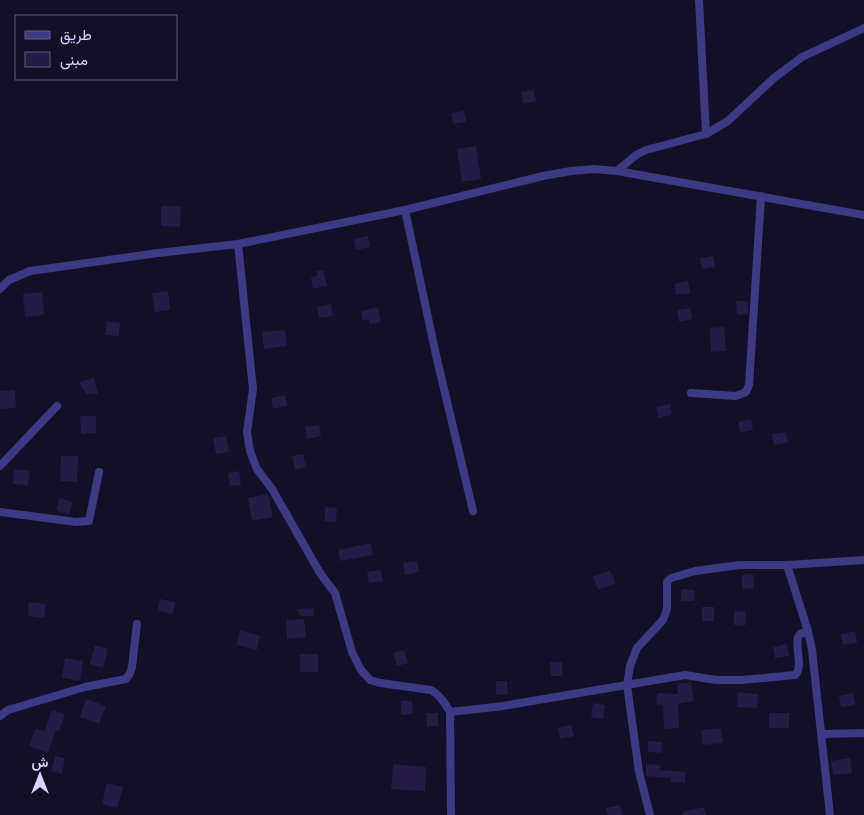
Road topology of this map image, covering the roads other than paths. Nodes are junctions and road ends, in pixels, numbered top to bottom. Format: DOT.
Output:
graph roads {
  1 [pos="699,0"];
  2 [pos="864,28"];
  3 [pos="706,134"];
  4 [pos="617,170"];
  5 [pos="762,196"];
  6 [pos="405,210"];
  7 [pos="864,215"];
  8 [pos="238,244"];
  9 [pos="0,290"];
  10 [pos="691,393"];
  11 [pos="57,406"];
  12 [pos="0,466"];
  13 [pos="99,472"];
  14 [pos="473,511"];
  15 [pos="0,512"];
  16 [pos="864,560"];
  17 [pos="787,565"];
  18 [pos="137,624"];
  19 [pos="808,630"];
  20 [pos="626,685"];
  21 [pos="450,712"];
  22 [pos="0,716"];
  23 [pos="864,733"];
  24 [pos="822,734"];
  25 [pos="451,815"];
  26 [pos="650,815"];
  27 [pos="830,815"];
  1 -- 3 [label="street"];
  2 -- 3 [label="street"];
  3 -- 4 [label="street"];
  4 -- 5 [label="street"];
  4 -- 6 [label="street"];
  5 -- 7 [label="street"];
  5 -- 10 [label="street"];
  6 -- 8 [label="street"];
  6 -- 14 [label="street"];
  8 -- 9 [label="street"];
  8 -- 21 [label="street"];
  11 -- 12 [label="street"];
  13 -- 15 [label="street"];
  16 -- 17 [label="street"];
  17 -- 19 [label="street"];
  17 -- 20 [label="street"];
  18 -- 22 [label="street"];
  19 -- 20 [label="street"];
  19 -- 24 [label="street"];
  20 -- 21 [label="street"];
  20 -- 26 [label="street"];
  21 -- 25 [label="street"];
  23 -- 24 [label="street"];
  24 -- 27 [label="street"];
}
